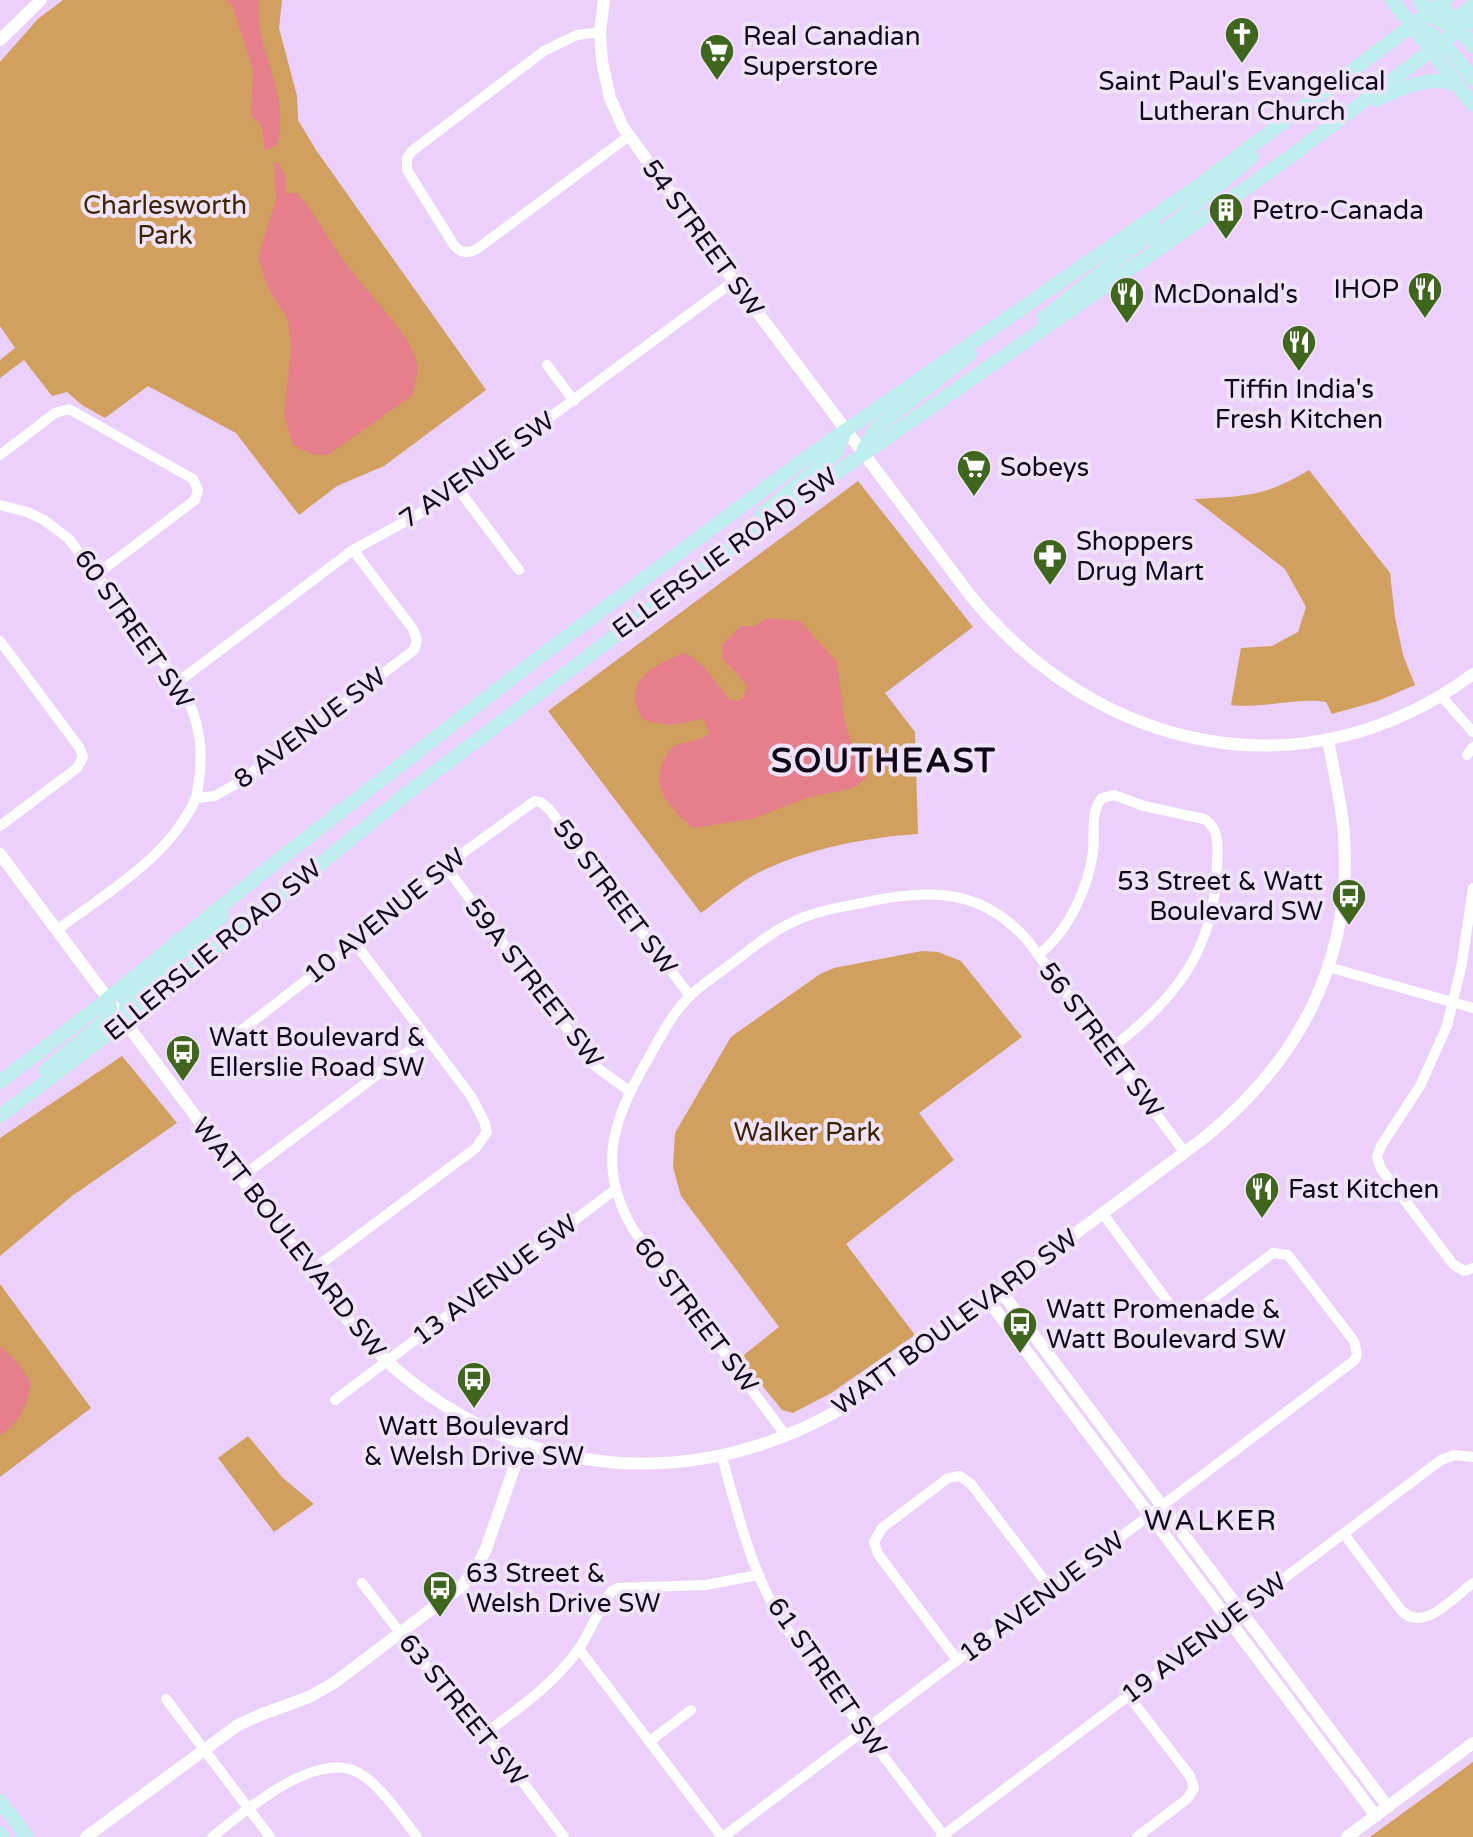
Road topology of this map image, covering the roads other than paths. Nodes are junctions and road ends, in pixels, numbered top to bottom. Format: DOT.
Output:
graph roads {
  1 [pos="41,0"];
  2 [pos="604,0"];
  3 [pos="1392,0"];
  4 [pos="1419,0"];
  5 [pos="1439,4"];
  6 [pos="1473,5"];
  7 [pos="1473,19"];
  8 [pos="1412,26"];
  9 [pos="1455,26"];
  10 [pos="2,32"];
  11 [pos="600,32"];
  12 [pos="1437,44"];
  13 [pos="1473,46"];
  14 [pos="1473,79"];
  15 [pos="1458,85"];
  16 [pos="1473,105"];
  17 [pos="1357,107"];
  18 [pos="1291,116"];
  19 [pos="629,136"];
  20 [pos="1154,218"];
  21 [pos="1156,250"];
  22 [pos="734,281"];
  23 [pos="996,327"];
  24 [pos="1011,351"];
  25 [pos="547,365"];
  26 [pos="574,401"];
  27 [pos="845,431"];
  28 [pos="862,453"];
  29 [pos="0,455"];
  30 [pos="456,486"];
  31 [pos="0,505"];
  32 [pos="353,550"];
  33 [pos="719,556"];
  34 [pos="519,570"];
  35 [pos="97,574"];
  36 [pos="0,641"];
  37 [pos="1473,674"];
  38 [pos="178,682"];
  39 [pos="1441,696"];
  40 [pos="1473,732"];
  41 [pos="1328,739"];
  42 [pos="196,798"];
  43 [pos="538,801"];
  44 [pos="0,826"];
  45 [pos="0,854"];
  46 [pos="446,867"];
  47 [pos="267,869"];
  48 [pos="1473,888"];
  49 [pos="57,930"];
  50 [pos="355,943"];
  51 [pos="1038,955"];
  52 [pos="1328,967"];
  53 [pos="690,996"];
  54 [pos="109,998"];
  55 [pos="1454,1003"];
  56 [pos="1473,1008"];
  57 [pos="124,1022"];
  58 [pos="234,1036"];
  59 [pos="426,1038"];
  60 [pos="1109,1050"];
  61 [pos="0,1082"];
  62 [pos="629,1091"];
  63 [pos="4,1114"];
  64 [pos="1185,1153"];
  65 [pos="240,1178"];
  66 [pos="616,1189"];
  67 [pos="1103,1214"];
  68 [pos="1468,1269"];
  69 [pos="311,1271"];
  70 [pos="1000,1290"];
  71 [pos="988,1300"];
  72 [pos="386,1362"];
  73 [pos="335,1400"];
  74 [pos="786,1436"];
  75 [pos="522,1445"];
  76 [pos="722,1457"];
  77 [pos="1473,1457"];
  78 [pos="1161,1507"];
  79 [pos="1150,1515"];
  80 [pos="1344,1534"];
  81 [pos="758,1575"];
  82 [pos="362,1583"];
  83 [pos="1473,1583"];
  84 [pos="1051,1589"];
  85 [pos="1240,1611"];
  86 [pos="1228,1620"];
  87 [pos="400,1634"];
  88 [pos="579,1649"];
  89 [pos="957,1660"];
  90 [pos="1128,1695"];
  91 [pos="166,1699"];
  92 [pos="691,1710"];
  93 [pos="864,1731"];
  94 [pos="486,1733"];
  95 [pos="650,1741"];
  96 [pos="1473,1743"];
  97 [pos="204,1750"];
  98 [pos="0,1801"];
  99 [pos="1388,1807"];
  100 [pos="249,1809"];
  101 [pos="1376,1816"];
  102 [pos="943,1836"];
  103 [pos="27,1837"];
  104 [pos="86,1837"];
  105 [pos="212,1837"];
  106 [pos="270,1837"];
  107 [pos="417,1837"];
  108 [pos="564,1837"];
  109 [pos="722,1837"];
  110 [pos="1137,1837"];
  111 [pos="1347,1837"];
  1 -- 10 [label="street"];
  2 -- 11 [label="street, 54 STREET SW"];
  3 -- 8 [label="main road"];
  4 -- 5 [label="main road"];
  5 -- 8 [label="main road, ELLERSLIE ROAD SW"];
  5 -- 9 [label="main road"];
  6 -- 9 [label="main road"];
  7 -- 9 [label="main road"];
  8 -- 12 [label="main road"];
  8 -- 18 [label="main road, ELLERSLIE ROAD SW"];
  9 -- 12 [label="main road, ELLERSLIE ROAD SW"];
  9 -- 13 [label="main road"];
  11 -- 19 [label="street, 54 STREET SW"];
  11 -- 19 [label="street"];
  12 -- 14 [label="main road"];
  12 -- 15 [label="main road"];
  12 -- 17 [label="main road, ELLERSLIE ROAD SW"];
  15 -- 16 [label="main road"];
  15 -- 17 [label="main road"];
  17 -- 21 [label="main road, ELLERSLIE ROAD SW"];
  18 -- 20 [label="main road, ELLERSLIE ROAD SW"];
  18 -- 21 [label="main road"];
  19 -- 22 [label="street, 54 STREET SW"];
  20 -- 23 [label="main road, ELLERSLIE ROAD SW"];
  20 -- 24 [label="main road"];
  21 -- 24 [label="main road, ELLERSLIE ROAD SW"];
  22 -- 26 [label="street, 7 AVENUE SW"];
  22 -- 27 [label="street, 54 STREET SW"];
  23 -- 27 [label="main road, ELLERSLIE ROAD SW"];
  23 -- 28 [label="main road"];
  24 -- 28 [label="main road, ELLERSLIE ROAD SW"];
  25 -- 26 [label="street"];
  26 -- 30 [label="street, 7 AVENUE SW"];
  27 -- 28 [label="street, 54 STREET SW"];
  27 -- 33 [label="main road"];
  27 -- 47 [label="main road, ELLERSLIE ROAD SW"];
  28 -- 33 [label="main road, ELLERSLIE ROAD SW"];
  28 -- 41 [label="street, 54 STREET SW"];
  29 -- 35 [label="street"];
  30 -- 32 [label="street, 7 AVENUE SW"];
  30 -- 34 [label="street"];
  31 -- 35 [label="street, 60 STREET SW"];
  32 -- 38 [label="street, 7 AVENUE SW"];
  32 -- 42 [label="street, 8 AVENUE SW"];
  33 -- 57 [label="main road, ELLERSLIE ROAD SW"];
  35 -- 38 [label="street, 60 STREET SW"];
  36 -- 44 [label="street"];
  37 -- 39 [label="street, 54 STREET SW"];
  38 -- 42 [label="street, 60 STREET SW"];
  39 -- 40 [label="street"];
  39 -- 41 [label="street, 54 STREET SW"];
  41 -- 52 [label="street, WATT BOULEVARD SW"];
  42 -- 49 [label="street"];
  43 -- 46 [label="street, 10 AVENUE SW"];
  43 -- 53 [label="street, 59 STREET SW"];
  45 -- 49 [label="street, WATT BOULEVARD SW"];
  46 -- 50 [label="street, 10 AVENUE SW"];
  46 -- 62 [label="street, 59A STREET SW"];
  47 -- 54 [label="main road, ELLERSLIE ROAD SW"];
  47 -- 57 [label="main road"];
  48 -- 55 [label="street"];
  49 -- 54 [label="street, WATT BOULEVARD SW"];
  50 -- 58 [label="street, 10 AVENUE SW"];
  50 -- 59 [label="street"];
  51 -- 53 [label="street, 56 STREET SW"];
  51 -- 60 [label="street, 56 STREET SW"];
  51 -- 60 [label="street"];
  52 -- 55 [label="street"];
  52 -- 64 [label="street, WATT BOULEVARD SW"];
  53 -- 62 [label="street, 60 STREET SW"];
  54 -- 57 [label="street, WATT BOULEVARD SW"];
  54 -- 61 [label="main road, ELLERSLIE ROAD SW"];
  54 -- 63 [label="main road"];
  55 -- 56 [label="street"];
  55 -- 68 [label="street"];
  57 -- 63 [label="main road, ELLERSLIE ROAD SW"];
  57 -- 65 [label="street, WATT BOULEVARD SW"];
  59 -- 65 [label="street"];
  59 -- 69 [label="street"];
  60 -- 64 [label="street, 56 STREET SW"];
  62 -- 66 [label="street, 60 STREET SW"];
  64 -- 67 [label="street, WATT BOULEVARD SW"];
  65 -- 69 [label="street, WATT BOULEVARD SW"];
  66 -- 72 [label="street, 13 AVENUE SW"];
  66 -- 74 [label="street, 60 STREET SW"];
  67 -- 70 [label="street, WATT BOULEVARD SW"];
  67 -- 78 [label="street, 18 AVENUE SW"];
  69 -- 72 [label="street, WATT BOULEVARD SW"];
  70 -- 71 [label="street, WATT BOULEVARD SW"];
  70 -- 78 [label="street"];
  71 -- 74 [label="street, WATT BOULEVARD SW"];
  71 -- 79 [label="street"];
  72 -- 73 [label="street, 13 AVENUE SW"];
  72 -- 75 [label="street, WATT BOULEVARD SW"];
  74 -- 76 [label="street, WATT BOULEVARD SW"];
  75 -- 76 [label="street, WATT BOULEVARD SW"];
  75 -- 87 [label="street"];
  76 -- 81 [label="street, 61 STREET SW"];
  77 -- 80 [label="street, 19 AVENUE SW"];
  78 -- 79 [label="street, 18 AVENUE SW"];
  78 -- 85 [label="street"];
  79 -- 84 [label="street, 18 AVENUE SW"];
  79 -- 86 [label="street"];
  80 -- 83 [label="street"];
  80 -- 85 [label="street, 19 AVENUE SW"];
  81 -- 88 [label="street"];
  81 -- 93 [label="street, 61 STREET SW"];
  82 -- 87 [label="street, 63 STREET SW"];
  84 -- 89 [label="street, 18 AVENUE SW"];
  84 -- 89 [label="street"];
  85 -- 86 [label="street, 19 AVENUE SW"];
  85 -- 99 [label="street"];
  86 -- 90 [label="street, 19 AVENUE SW"];
  86 -- 101 [label="street"];
  87 -- 94 [label="street, 63 STREET SW"];
  87 -- 97 [label="street"];
  88 -- 94 [label="street"];
  88 -- 95 [label="street"];
  89 -- 93 [label="street, 18 AVENUE SW"];
  90 -- 102 [label="street, 19 AVENUE SW"];
  90 -- 110 [label="street"];
  91 -- 97 [label="street"];
  92 -- 95 [label="street"];
  93 -- 102 [label="street, 61 STREET SW"];
  93 -- 109 [label="street, 18 AVENUE SW"];
  94 -- 108 [label="street, 63 STREET SW"];
  95 -- 109 [label="street"];
  96 -- 99 [label="street"];
  97 -- 100 [label="street"];
  97 -- 104 [label="street"];
  98 -- 103 [label="main road"];
  99 -- 101 [label="street"];
  100 -- 105 [label="street"];
  100 -- 106 [label="street"];
  100 -- 107 [label="street"];
  101 -- 111 [label="street"];
}
